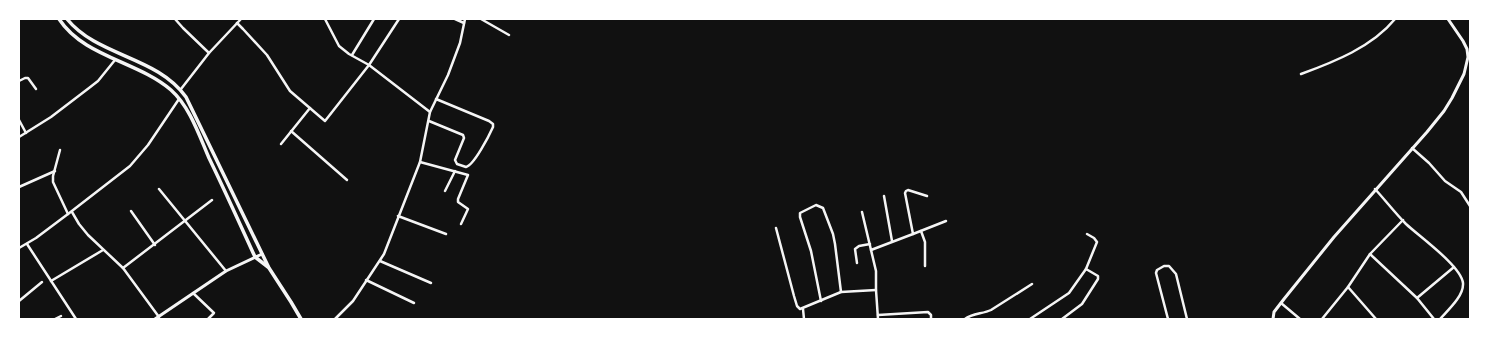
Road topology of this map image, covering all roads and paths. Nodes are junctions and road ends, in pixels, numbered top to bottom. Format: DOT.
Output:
graph roads {
  1 [pos="59,19"];
  2 [pos="67,19"];
  3 [pos="175,19"];
  4 [pos="241,19"];
  5 [pos="325,19"];
  6 [pos="374,19"];
  7 [pos="399,19"];
  8 [pos="455,19"];
  9 [pos="465,19"];
  10 [pos="481,19"];
  11 [pos="1395,19"];
  12 [pos="1448,19"];
  13 [pos="237,23"];
  14 [pos="464,23"];
  15 [pos="509,35"];
  16 [pos="102,45"];
  17 [pos="99,51"];
  18 [pos="209,52"];
  19 [pos="352,55"];
  20 [pos="116,59"];
  21 [pos="369,65"];
  22 [pos="161,73"];
  23 [pos="1302,74"];
  24 [pos="156,79"];
  25 [pos="19,81"];
  26 [pos="36,88"];
  27 [pos="181,89"];
  28 [pos="179,98"];
  29 [pos="436,99"];
  30 [pos="310,108"];
  31 [pos="430,112"];
  32 [pos="196,118"];
  33 [pos="19,120"];
  34 [pos="192,120"];
  35 [pos="429,121"];
  36 [pos="291,131"];
  37 [pos="26,133"];
  38 [pos="19,137"];
  39 [pos="280,144"];
  40 [pos="1412,148"];
  41 [pos="60,150"];
  42 [pos="420,162"];
  43 [pos="55,171"];
  44 [pos="454,171"];
  45 [pos="223,174"];
  46 [pos="218,176"];
  47 [pos="348,180"];
  48 [pos="19,187"];
  49 [pos="159,189"];
  50 [pos="1375,189"];
  51 [pos="445,191"];
  52 [pos="884,196"];
  53 [pos="926,196"];
  54 [pos="212,200"];
  55 [pos="1470,206"];
  56 [pos="131,211"];
  57 [pos="72,212"];
  58 [pos="862,212"];
  59 [pos="68,214"];
  60 [pos="398,216"];
  61 [pos="1402,220"];
  62 [pos="185,221"];
  63 [pos="946,221"];
  64 [pos="461,224"];
  65 [pos="776,228"];
  66 [pos="921,231"];
  67 [pos="446,234"];
  68 [pos="913,234"];
  69 [pos="1087,234"];
  70 [pos="892,241"];
  71 [pos="27,244"];
  72 [pos="155,244"];
  73 [pos="870,244"];
  74 [pos="19,248"];
  75 [pos="103,250"];
  76 [pos="871,250"];
  77 [pos="262,254"];
  78 [pos="1370,254"];
  79 [pos="255,257"];
  80 [pos="380,261"];
  81 [pos="857,262"];
  82 [pos="925,266"];
  83 [pos="1454,267"];
  84 [pos="123,268"];
  85 [pos="269,268"];
  86 [pos="1086,269"];
  87 [pos="226,271"];
  88 [pos="366,280"];
  89 [pos="51,281"];
  90 [pos="42,282"];
  91 [pos="431,283"];
  92 [pos="1032,284"];
  93 [pos="1348,287"];
  94 [pos="876,290"];
  95 [pos="841,292"];
  96 [pos="193,293"];
  97 [pos="1417,298"];
  98 [pos="19,301"];
  99 [pos="821,301"];
  100 [pos="414,303"];
  101 [pos="1281,303"];
  102 [pos="803,309"];
  103 [pos="878,315"];
  104 [pos="60,316"];
  105 [pos="159,316"];
  106 [pos="55,319"];
  107 [pos="76,319"];
  108 [pos="155,319"];
  109 [pos="208,319"];
  110 [pos="301,319"];
  111 [pos="335,319"];
  112 [pos="804,319"];
  113 [pos="878,319"];
  114 [pos="931,319"];
  115 [pos="965,319"];
  116 [pos="1030,319"];
  117 [pos="1062,319"];
  118 [pos="1168,319"];
  119 [pos="1187,319"];
  120 [pos="1273,319"];
  121 [pos="1300,319"];
  122 [pos="1322,319"];
  123 [pos="1376,319"];
  124 [pos="1434,319"];
  125 [pos="1440,319"];
  1 -- 17 [label="main road"];
  2 -- 16 [label="main road"];
  3 -- 18 [label="street"];
  4 -- 13 [label="street"];
  5 -- 19 [label="street"];
  6 -- 19 [label="street"];
  7 -- 21 [label="street"];
  8 -- 14 [label="street"];
  9 -- 14 [label="street"];
  10 -- 15 [label="street"];
  11 -- 23 [label="street"];
  12 -- 40 [label="street"];
  13 -- 18 [label="street"];
  13 -- 30 [label="street"];
  14 -- 29 [label="street"];
  16 -- 17 [label="main road"];
  16 -- 22 [label="main road"];
  17 -- 20 [label="main road"];
  18 -- 27 [label="street"];
  19 -- 21 [label="street"];
  20 -- 24 [label="main road"];
  20 -- 37 [label="street"];
  21 -- 30 [label="street"];
  21 -- 31 [label="street"];
  22 -- 24 [label="main road"];
  22 -- 27 [label="main road"];
  24 -- 28 [label="main road"];
  25 -- 26 [label="street"];
  27 -- 32 [label="main road"];
  28 -- 34 [label="main road"];
  28 -- 57 [label="street"];
  29 -- 31 [label="street"];
  29 -- 35 [label="street"];
  30 -- 36 [label="street"];
  31 -- 35 [label="street"];
  32 -- 34 [label="main road"];
  32 -- 45 [label="main road"];
  33 -- 37 [label="street"];
  34 -- 46 [label="main road"];
  35 -- 42 [label="street"];
  36 -- 39 [label="street"];
  36 -- 47 [label="street"];
  37 -- 38 [label="street"];
  40 -- 50 [label="street"];
  40 -- 55 [label="street"];
  41 -- 43 [label="street"];
  42 -- 44 [label="street"];
  42 -- 60 [label="street"];
  43 -- 48 [label="street"];
  43 -- 59 [label="street"];
  44 -- 51 [label="street"];
  44 -- 64 [label="street"];
  45 -- 46 [label="main road"];
  45 -- 77 [label="main road"];
  46 -- 79 [label="main road"];
  49 -- 62 [label="street"];
  50 -- 61 [label="street"];
  50 -- 101 [label="street"];
  52 -- 70 [label="street"];
  53 -- 68 [label="street"];
  54 -- 62 [label="street"];
  56 -- 72 [label="street"];
  57 -- 59 [label="street"];
  57 -- 75 [label="street"];
  58 -- 73 [label="street"];
  59 -- 71 [label="street"];
  60 -- 67 [label="street"];
  60 -- 80 [label="street"];
  61 -- 78 [label="street"];
  61 -- 83 [label="street"];
  62 -- 72 [label="street"];
  62 -- 87 [label="street"];
  63 -- 66 [label="street"];
  65 -- 102 [label="street"];
  66 -- 68 [label="street"];
  66 -- 82 [label="street"];
  68 -- 70 [label="street"];
  69 -- 86 [label="street"];
  70 -- 76 [label="street"];
  71 -- 74 [label="street"];
  71 -- 89 [label="street"];
  72 -- 84 [label="street"];
  73 -- 76 [label="street"];
  73 -- 81 [label="street"];
  75 -- 84 [label="street"];
  75 -- 89 [label="street"];
  76 -- 94 [label="street"];
  77 -- 79 [label="street"];
  77 -- 85 [label="main road"];
  78 -- 93 [label="street"];
  78 -- 97 [label="street"];
  79 -- 85 [label="main road"];
  79 -- 87 [label="street"];
  80 -- 88 [label="street"];
  80 -- 91 [label="street"];
  83 -- 97 [label="street"];
  83 -- 125 [label="street"];
  84 -- 105 [label="street"];
  85 -- 110 [label="main road"];
  86 -- 116 [label="street"];
  86 -- 117 [label="street"];
  87 -- 96 [label="street"];
  88 -- 100 [label="street"];
  88 -- 111 [label="street"];
  89 -- 107 [label="street"];
  90 -- 98 [label="street"];
  92 -- 115 [label="street"];
  93 -- 122 [label="street"];
  93 -- 123 [label="street"];
  94 -- 95 [label="street"];
  94 -- 103 [label="street"];
  95 -- 99 [label="street"];
  95 -- 99 [label="street"];
  96 -- 105 [label="street"];
  96 -- 109 [label="street"];
  97 -- 124 [label="street"];
  99 -- 102 [label="street"];
  101 -- 120 [label="street"];
  101 -- 121 [label="street"];
  102 -- 112 [label="street"];
  103 -- 113 [label="street"];
  103 -- 114 [label="street"];
  104 -- 106 [label="street"];
  105 -- 108 [label="street"];
  118 -- 119 [label="street"];
}
